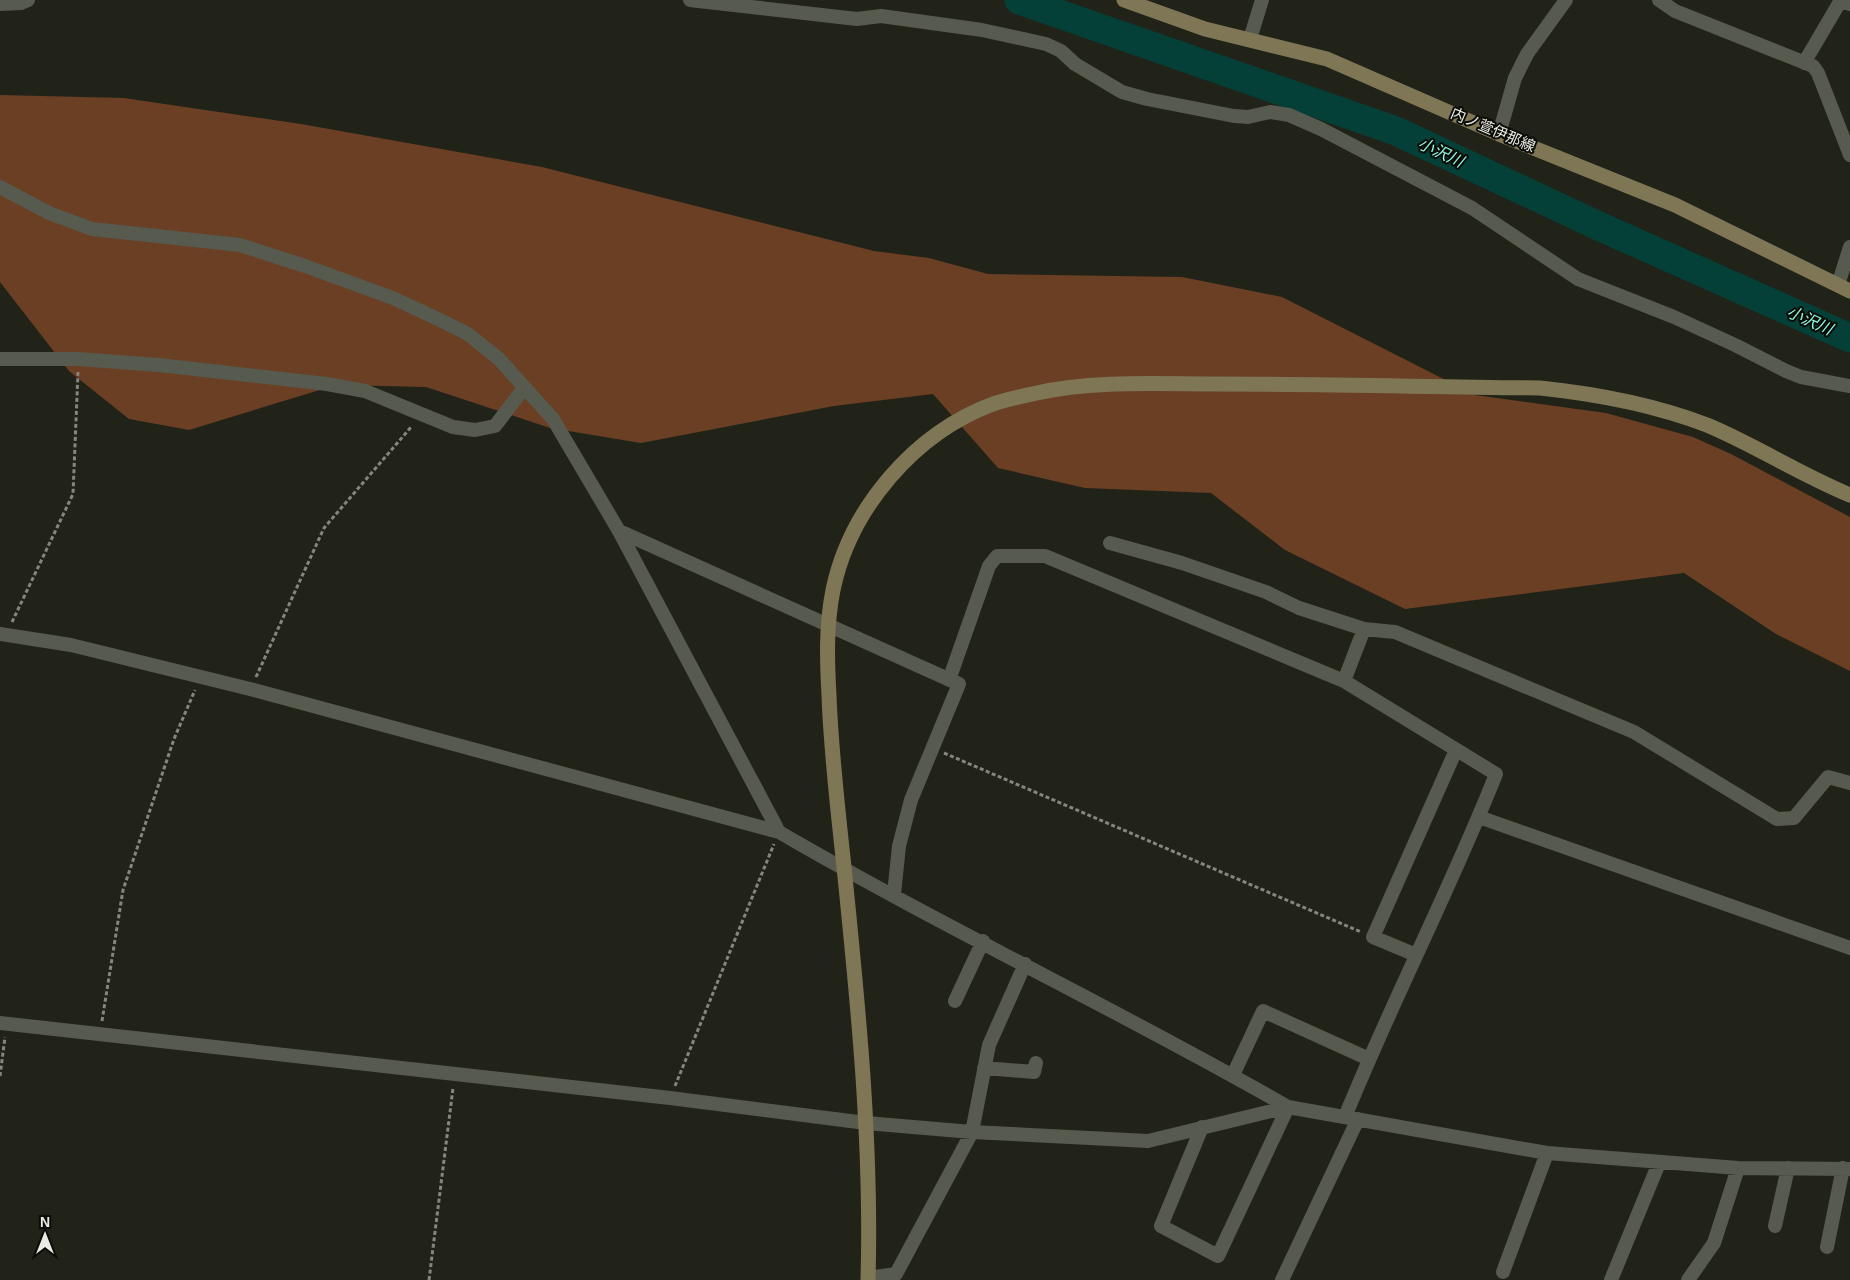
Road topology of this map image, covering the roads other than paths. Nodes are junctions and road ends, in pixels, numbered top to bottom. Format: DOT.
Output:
graph roads {
  1 [pos="28,0"];
  2 [pos="690,0"];
  3 [pos="1124,0"];
  4 [pos="1262,0"];
  5 [pos="1566,0"];
  6 [pos="1659,0"];
  7 [pos="0,4"];
  8 [pos="1850,4"];
  9 [pos="1250,39"];
  10 [pos="1804,62"];
  11 [pos="1499,134"];
  12 [pos="1850,155"];
  13 [pos="0,187"];
  14 [pos="1850,247"];
  15 [pos="1844,288"];
  16 [pos="0,359"];
  17 [pos="1850,386"];
  18 [pos="524,388"];
  19 [pos="1850,495"];
  20 [pos="619,531"];
  21 [pos="1110,543"];
  22 [pos="1364,629"];
  23 [pos="3,634"];
  24 [pos="949,680"];
  25 [pos="1344,681"];
  26 [pos="1456,750"];
  27 [pos="1850,783"];
  28 [pos="1479,817"];
  29 [pos="779,832"];
  30 [pos="844,870"];
  31 [pos="894,894"];
  32 [pos="983,941"];
  33 [pos="1850,948"];
  34 [pos="1416,955"];
  35 [pos="1025,964"];
  36 [pos="955,1001"];
  37 [pos="3,1024"];
  38 [pos="1369,1059"];
  39 [pos="1036,1063"];
  40 [pos="984,1068"];
  41 [pos="1233,1075"];
  42 [pos="1288,1107"];
  43 [pos="1351,1118"];
  44 [pos="866,1123"];
  45 [pos="1202,1127"];
  46 [pos="972,1132"];
  47 [pos="1547,1153"];
  48 [pos="1659,1163"];
  49 [pos="1738,1168"];
  50 [pos="1788,1168"];
  51 [pos="1846,1169"];
  52 [pos="1775,1226"];
  53 [pos="1827,1247"];
  54 [pos="1503,1272"];
  55 [pos="868,1279"];
  56 [pos="1282,1280"];
  57 [pos="1611,1280"];
  58 [pos="1688,1280"];
  1 -- 7 [label="street"];
  2 -- 17 [label="street"];
  3 -- 9 [label="street, 内ノ萱伊那線"];
  4 -- 9 [label="street"];
  5 -- 11 [label="street"];
  6 -- 10 [label="street"];
  8 -- 10 [label="street"];
  9 -- 11 [label="street, 内ノ萱伊那線"];
  10 -- 12 [label="street"];
  11 -- 15 [label="street, 内ノ萱伊那線"];
  13 -- 18 [label="street"];
  14 -- 15 [label="street"];
  16 -- 18 [label="street"];
  18 -- 20 [label="street"];
  19 -- 30 [label="street"];
  20 -- 24 [label="street"];
  20 -- 29 [label="street"];
  21 -- 22 [label="street"];
  22 -- 25 [label="street"];
  22 -- 27 [label="street"];
  23 -- 29 [label="street"];
  24 -- 25 [label="street"];
  24 -- 31 [label="street"];
  25 -- 26 [label="street"];
  26 -- 28 [label="street"];
  26 -- 34 [label="street"];
  28 -- 33 [label="street"];
  28 -- 34 [label="street"];
  29 -- 30 [label="street"];
  30 -- 31 [label="street"];
  30 -- 44 [label="street"];
  31 -- 32 [label="street"];
  32 -- 35 [label="street"];
  32 -- 36 [label="street"];
  34 -- 38 [label="street"];
  35 -- 40 [label="street"];
  35 -- 41 [label="street"];
  37 -- 44 [label="street"];
  38 -- 41 [label="street"];
  38 -- 43 [label="street"];
  39 -- 40 [label="street"];
  40 -- 46 [label="street"];
  41 -- 42 [label="street"];
  42 -- 43 [label="street"];
  42 -- 45 [label="street"];
  42 -- 45 [label="street"];
  43 -- 47 [label="street"];
  43 -- 56 [label="street"];
  44 -- 46 [label="street"];
  44 -- 55 [label="street"];
  45 -- 46 [label="street"];
  46 -- 55 [label="street"];
  47 -- 48 [label="street"];
  47 -- 54 [label="street"];
  48 -- 49 [label="street"];
  48 -- 57 [label="street"];
  49 -- 50 [label="street"];
  49 -- 58 [label="street"];
  50 -- 51 [label="street"];
  50 -- 52 [label="street"];
  51 -- 53 [label="street"];
}
